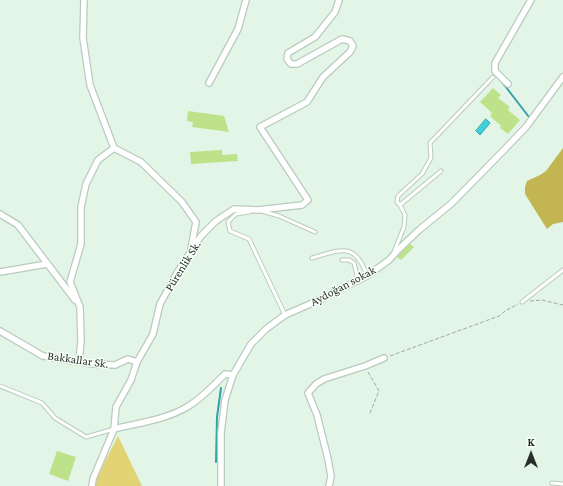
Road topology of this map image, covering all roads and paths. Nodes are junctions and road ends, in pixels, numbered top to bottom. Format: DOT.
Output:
graph roads {
  1 [pos="84,0"];
  2 [pos="246,0"];
  3 [pos="339,0"];
  4 [pos="531,0"];
  5 [pos="493,77"];
  6 [pos="563,77"];
  7 [pos="209,82"];
  8 [pos="508,84"];
  9 [pos="114,148"];
  10 [pos="440,172"];
  11 [pos="400,204"];
  12 [pos="258,210"];
  13 [pos="0,214"];
  14 [pos="315,232"];
  15 [pos="190,253"];
  16 [pos="312,258"];
  17 [pos="342,260"];
  18 [pos="390,260"];
  19 [pos="47,264"];
  20 [pos="563,270"];
  21 [pos="0,272"];
  22 [pos="367,276"];
  23 [pos="358,280"];
  24 [pos="522,302"];
  25 [pos="563,305"];
  26 [pos="80,307"];
  27 [pos="285,315"];
  28 [pos="0,331"];
  29 [pos="384,358"];
  30 [pos="79,361"];
  31 [pos="138,362"];
  32 [pos="365,366"];
  33 [pos="233,375"];
  34 [pos="0,386"];
  35 [pos="370,414"];
  36 [pos="114,429"];
  37 [pos="552,483"];
  38 [pos="563,484"];
  39 [pos="92,486"];
  40 [pos="221,486"];
  41 [pos="329,486"];
  1 -- 9 [label="street"];
  2 -- 7 [label="street"];
  3 -- 12 [label="street, Pürenlik Sk."];
  4 -- 8 [label="street"];
  5 -- 11 [label="lane"];
  6 -- 18 [label="street, Aydoğan sokak"];
  9 -- 15 [label="street"];
  9 -- 26 [label="street"];
  10 -- 11 [label="lane"];
  11 -- 18 [label="lane"];
  12 -- 14 [label="lane"];
  12 -- 15 [label="street, Pürenlik Sk."];
  12 -- 27 [label="lane"];
  13 -- 19 [label="street"];
  15 -- 31 [label="street, Pürenlik Sk."];
  16 -- 22 [label="lane"];
  17 -- 23 [label="lane"];
  18 -- 22 [label="street, Aydoğan sokak"];
  19 -- 21 [label="street"];
  19 -- 26 [label="street"];
  20 -- 24 [label="lane"];
  22 -- 23 [label="street, Aydoğan sokak"];
  23 -- 27 [label="street, Aydoğan sokak"];
  24 -- 25 [label="path"];
  24 -- 29 [label="path"];
  26 -- 30 [label="street"];
  27 -- 33 [label="street, Aydoğan sokak"];
  28 -- 30 [label="street, Bakkallar Sk."];
  29 -- 32 [label="street"];
  30 -- 31 [label="street, Bakkallar Sk."];
  31 -- 36 [label="street, Pürenlik Sk."];
  32 -- 35 [label="path"];
  32 -- 41 [label="street"];
  33 -- 36 [label="street"];
  33 -- 40 [label="street, Aydoğan sokak"];
  34 -- 36 [label="lane"];
  36 -- 39 [label="street, Pürenlik Sk."];
  37 -- 38 [label="lane"];
}
